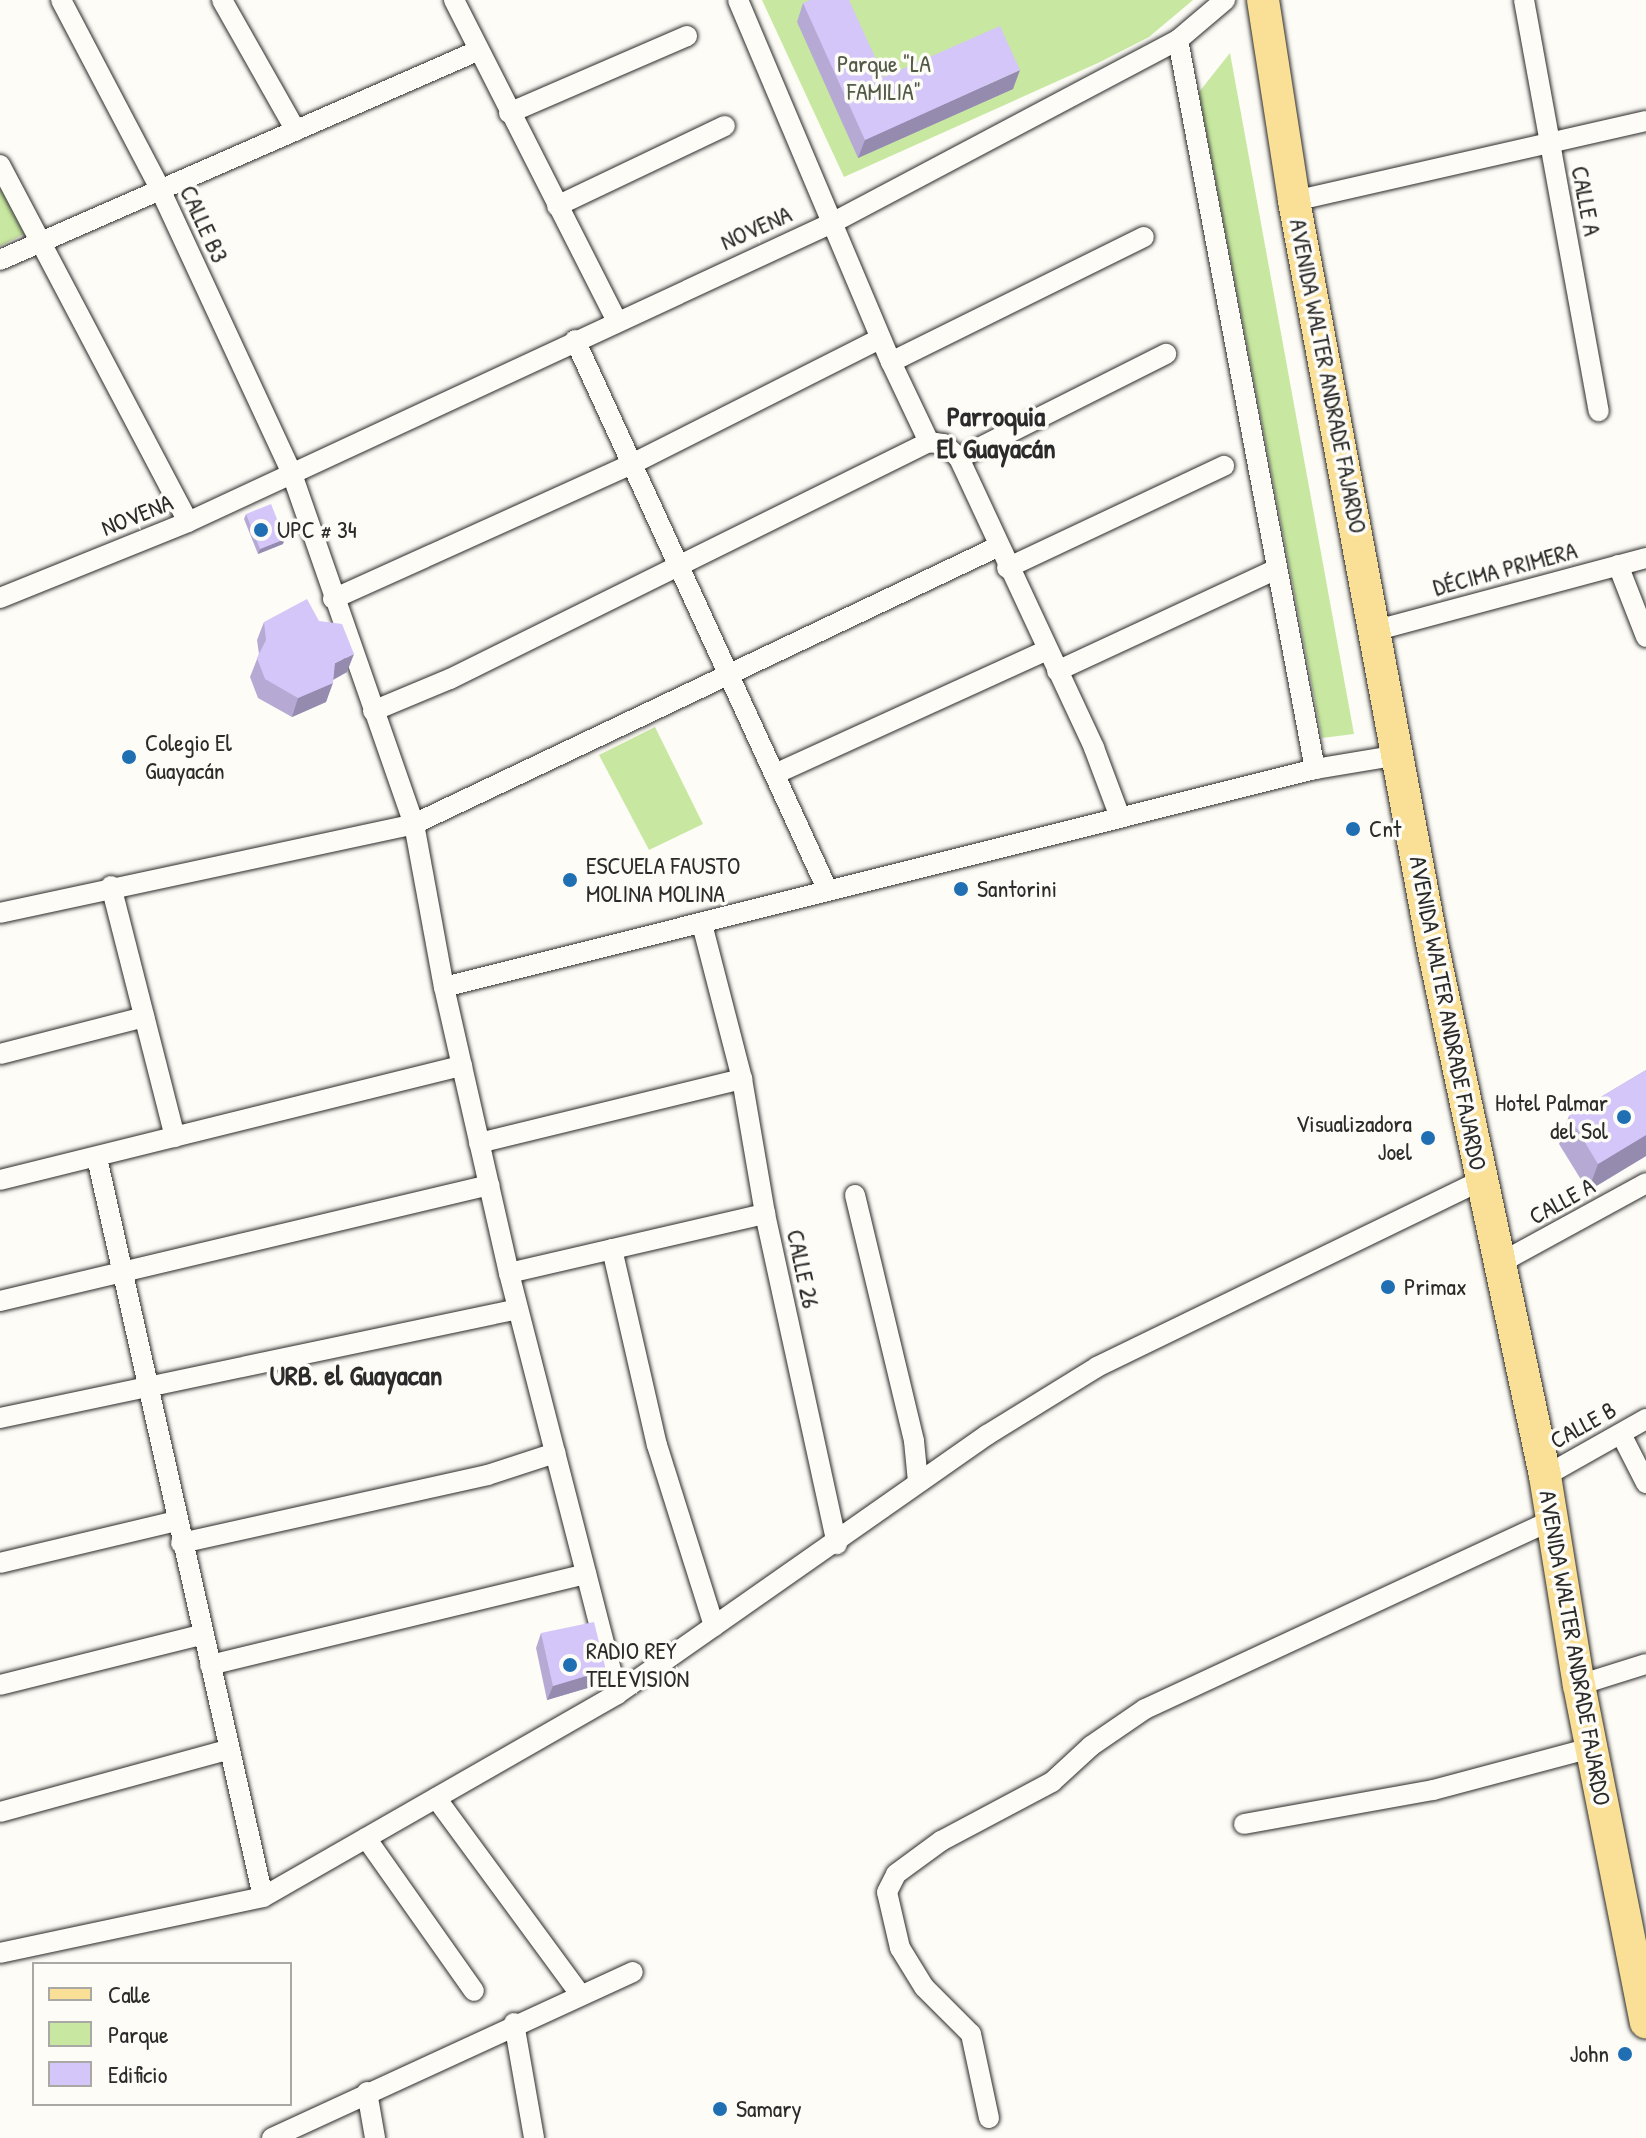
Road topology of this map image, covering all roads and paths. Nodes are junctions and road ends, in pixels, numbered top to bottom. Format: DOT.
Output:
graph roads {
  1 [pos="61,0"];
  2 [pos="222,0"];
  3 [pos="454,0"];
  4 [pos="738,0"];
  5 [pos="1225,0"];
  6 [pos="1263,0"];
  7 [pos="1524,0"];
  8 [pos="687,36"];
  9 [pos="1178,40"];
  10 [pos="477,51"];
  11 [pos="509,113"];
  12 [pos="1646,121"];
  13 [pos="725,126"];
  14 [pos="296,131"];
  15 [pos="1549,144"];
  16 [pos="0,165"];
  17 [pos="159,187"];
  18 [pos="1294,201"];
  19 [pos="557,206"];
  20 [pos="834,222"];
  21 [pos="1144,237"];
  22 [pos="39,239"];
  23 [pos="0,260"];
  24 [pos="616,319"];
  25 [pos="880,339"];
  26 [pos="575,340"];
  27 [pos="1166,354"];
  28 [pos="891,362"];
  29 [pos="1599,411"];
  30 [pos="929,442"];
  31 [pos="959,458"];
  32 [pos="634,463"];
  33 [pos="1224,466"];
  34 [pos="292,474"];
  35 [pos="188,522"];
  36 [pos="997,547"];
  37 [pos="1646,558"];
  38 [pos="678,564"];
  39 [pos="1618,565"];
  40 [pos="1007,568"];
  41 [pos="1277,569"];
  42 [pos="0,598"];
  43 [pos="333,599"];
  44 [pos="1377,630"];
  45 [pos="1646,637"];
  46 [pos="1047,650"];
  47 [pos="1057,671"];
  48 [pos="731,675"];
  49 [pos="373,711"];
  50 [pos="1399,755"];
  51 [pos="1315,769"];
  52 [pos="775,774"];
  53 [pos="1120,817"];
  54 [pos="414,824"];
  55 [pos="111,886"];
  56 [pos="828,891"];
  57 [pos="0,913"];
  58 [pos="702,924"];
  59 [pos="444,987"];
  60 [pos="144,1017"];
  61 [pos="0,1054"];
  62 [pos="462,1066"];
  63 [pos="742,1079"];
  64 [pos="175,1137"];
  65 [pos="479,1143"];
  66 [pos="97,1158"];
  67 [pos="0,1180"];
  68 [pos="1480,1181"];
  69 [pos="1646,1183"];
  70 [pos="489,1185"];
  71 [pos="855,1195"];
  72 [pos="765,1214"];
  73 [pos="612,1249"];
  74 [pos="1502,1262"];
  75 [pos="509,1273"];
  76 [pos="122,1274"];
  77 [pos="0,1301"];
  78 [pos="518,1309"];
  79 [pos="146,1387"];
  80 [pos="0,1418"];
  81 [pos="1646,1419"];
  82 [pos="1621,1434"];
  83 [pos="555,1453"];
  84 [pos="1545,1476"];
  85 [pos="918,1482"];
  86 [pos="1646,1483"];
  87 [pos="1552,1520"];
  88 [pos="176,1521"];
  89 [pos="181,1543"];
  90 [pos="837,1544"];
  91 [pos="0,1563"];
  92 [pos="586,1574"];
  93 [pos="714,1626"];
  94 [pos="204,1634"];
  95 [pos="210,1665"];
  96 [pos="1644,1673"];
  97 [pos="0,1685"];
  98 [pos="1579,1685"];
  99 [pos="617,1694"];
  100 [pos="1591,1748"];
  101 [pos="230,1749"];
  102 [pos="436,1798"];
  103 [pos="0,1812"];
  104 [pos="1244,1824"];
  105 [pos="366,1838"];
  106 [pos="263,1897"];
  107 [pos="0,1953"];
  108 [pos="633,1972"];
  109 [pos="474,1991"];
  110 [pos="580,1994"];
  111 [pos="1646,2022"];
  112 [pos="514,2023"];
  113 [pos="367,2092"];
  114 [pos="989,2118"];
  115 [pos="272,2138"];
  116 [pos="375,2138"];
  117 [pos="534,2138"];
  1 -- 17 [label="street, CALLE B3"];
  2 -- 14 [label="street"];
  3 -- 10 [label="street"];
  4 -- 20 [label="street"];
  5 -- 9 [label="street, NOVENA"];
  6 -- 18 [label="main road, AVENIDA WALTER ANDRADE FAJARDO"];
  7 -- 15 [label="street, CALLE A"];
  8 -- 11 [label="street"];
  9 -- 20 [label="street, NOVENA"];
  9 -- 41 [label="street"];
  10 -- 11 [label="street"];
  10 -- 14 [label="street"];
  11 -- 19 [label="street"];
  12 -- 15 [label="street"];
  13 -- 19 [label="street"];
  14 -- 17 [label="street"];
  15 -- 18 [label="street"];
  15 -- 29 [label="street, CALLE A"];
  16 -- 22 [label="street"];
  17 -- 22 [label="street"];
  17 -- 34 [label="street, CALLE B3"];
  18 -- 44 [label="main road, AVENIDA WALTER ANDRADE FAJARDO"];
  19 -- 24 [label="street"];
  20 -- 24 [label="street, NOVENA"];
  20 -- 25 [label="street"];
  21 -- 28 [label="street"];
  22 -- 23 [label="street"];
  22 -- 35 [label="street"];
  24 -- 26 [label="street, NOVENA"];
  25 -- 28 [label="street"];
  25 -- 32 [label="street"];
  26 -- 32 [label="street"];
  26 -- 34 [label="street, NOVENA"];
  27 -- 31 [label="street"];
  28 -- 30 [label="street"];
  30 -- 31 [label="street"];
  30 -- 38 [label="street"];
  31 -- 36 [label="street"];
  32 -- 38 [label="street"];
  32 -- 43 [label="street"];
  33 -- 40 [label="street"];
  34 -- 35 [label="street, NOVENA"];
  34 -- 43 [label="street"];
  35 -- 42 [label="street, NOVENA"];
  36 -- 40 [label="street"];
  36 -- 48 [label="street"];
  37 -- 39 [label="street, DÉCIMA PRIMERA"];
  38 -- 48 [label="street"];
  38 -- 49 [label="street"];
  39 -- 44 [label="street, DÉCIMA PRIMERA"];
  39 -- 45 [label="street"];
  40 -- 46 [label="street"];
  41 -- 47 [label="street"];
  41 -- 51 [label="street"];
  43 -- 49 [label="street"];
  44 -- 50 [label="main road, AVENIDA WALTER ANDRADE FAJARDO"];
  46 -- 47 [label="street"];
  46 -- 52 [label="street"];
  47 -- 53 [label="street"];
  48 -- 52 [label="street"];
  48 -- 54 [label="street"];
  49 -- 54 [label="street"];
  50 -- 51 [label="street"];
  50 -- 68 [label="main road, AVENIDA WALTER ANDRADE FAJARDO"];
  51 -- 53 [label="street"];
  52 -- 56 [label="street"];
  53 -- 56 [label="street"];
  54 -- 55 [label="street"];
  54 -- 59 [label="street"];
  55 -- 57 [label="street"];
  55 -- 60 [label="street"];
  56 -- 58 [label="street"];
  58 -- 59 [label="street"];
  58 -- 63 [label="street"];
  59 -- 62 [label="street"];
  60 -- 61 [label="street"];
  60 -- 64 [label="street"];
  62 -- 64 [label="street"];
  62 -- 65 [label="street"];
  63 -- 65 [label="street"];
  63 -- 72 [label="street"];
  64 -- 66 [label="street"];
  65 -- 70 [label="street"];
  66 -- 67 [label="street"];
  66 -- 76 [label="street"];
  68 -- 74 [label="main road, AVENIDA WALTER ANDRADE FAJARDO"];
  68 -- 85 [label="street"];
  69 -- 74 [label="street, CALLE A"];
  70 -- 75 [label="street"];
  70 -- 76 [label="street"];
  71 -- 85 [label="street"];
  72 -- 73 [label="street, CALLE 26"];
  72 -- 90 [label="street, CALLE 26"];
  73 -- 75 [label="street, CALLE 26"];
  73 -- 93 [label="street"];
  74 -- 84 [label="main road, AVENIDA WALTER ANDRADE FAJARDO"];
  75 -- 78 [label="street"];
  76 -- 77 [label="street"];
  76 -- 79 [label="street"];
  78 -- 79 [label="street"];
  78 -- 83 [label="street"];
  79 -- 80 [label="street"];
  79 -- 88 [label="street"];
  81 -- 82 [label="street, CALLE B"];
  82 -- 84 [label="street, CALLE B"];
  82 -- 86 [label="street"];
  83 -- 89 [label="street"];
  83 -- 92 [label="street"];
  84 -- 87 [label="main road, AVENIDA WALTER ANDRADE FAJARDO"];
  85 -- 90 [label="street"];
  87 -- 98 [label="main road, AVENIDA WALTER ANDRADE FAJARDO"];
  87 -- 114 [label="street"];
  88 -- 89 [label="street"];
  88 -- 91 [label="street"];
  89 -- 94 [label="street"];
  90 -- 93 [label="street"];
  92 -- 95 [label="street"];
  92 -- 99 [label="street"];
  93 -- 99 [label="street"];
  94 -- 95 [label="street"];
  94 -- 97 [label="street"];
  95 -- 101 [label="street"];
  96 -- 98 [label="street"];
  98 -- 100 [label="main road, AVENIDA WALTER ANDRADE FAJARDO"];
  99 -- 102 [label="street"];
  100 -- 104 [label="street"];
  100 -- 111 [label="main road, AVENIDA WALTER ANDRADE FAJARDO"];
  101 -- 103 [label="street"];
  101 -- 106 [label="street"];
  102 -- 105 [label="street"];
  102 -- 110 [label="street"];
  105 -- 106 [label="street"];
  105 -- 109 [label="street"];
  106 -- 107 [label="street"];
  108 -- 110 [label="street"];
  110 -- 112 [label="street"];
  112 -- 113 [label="street"];
  112 -- 117 [label="street"];
  113 -- 115 [label="street"];
  113 -- 116 [label="street"];
}
